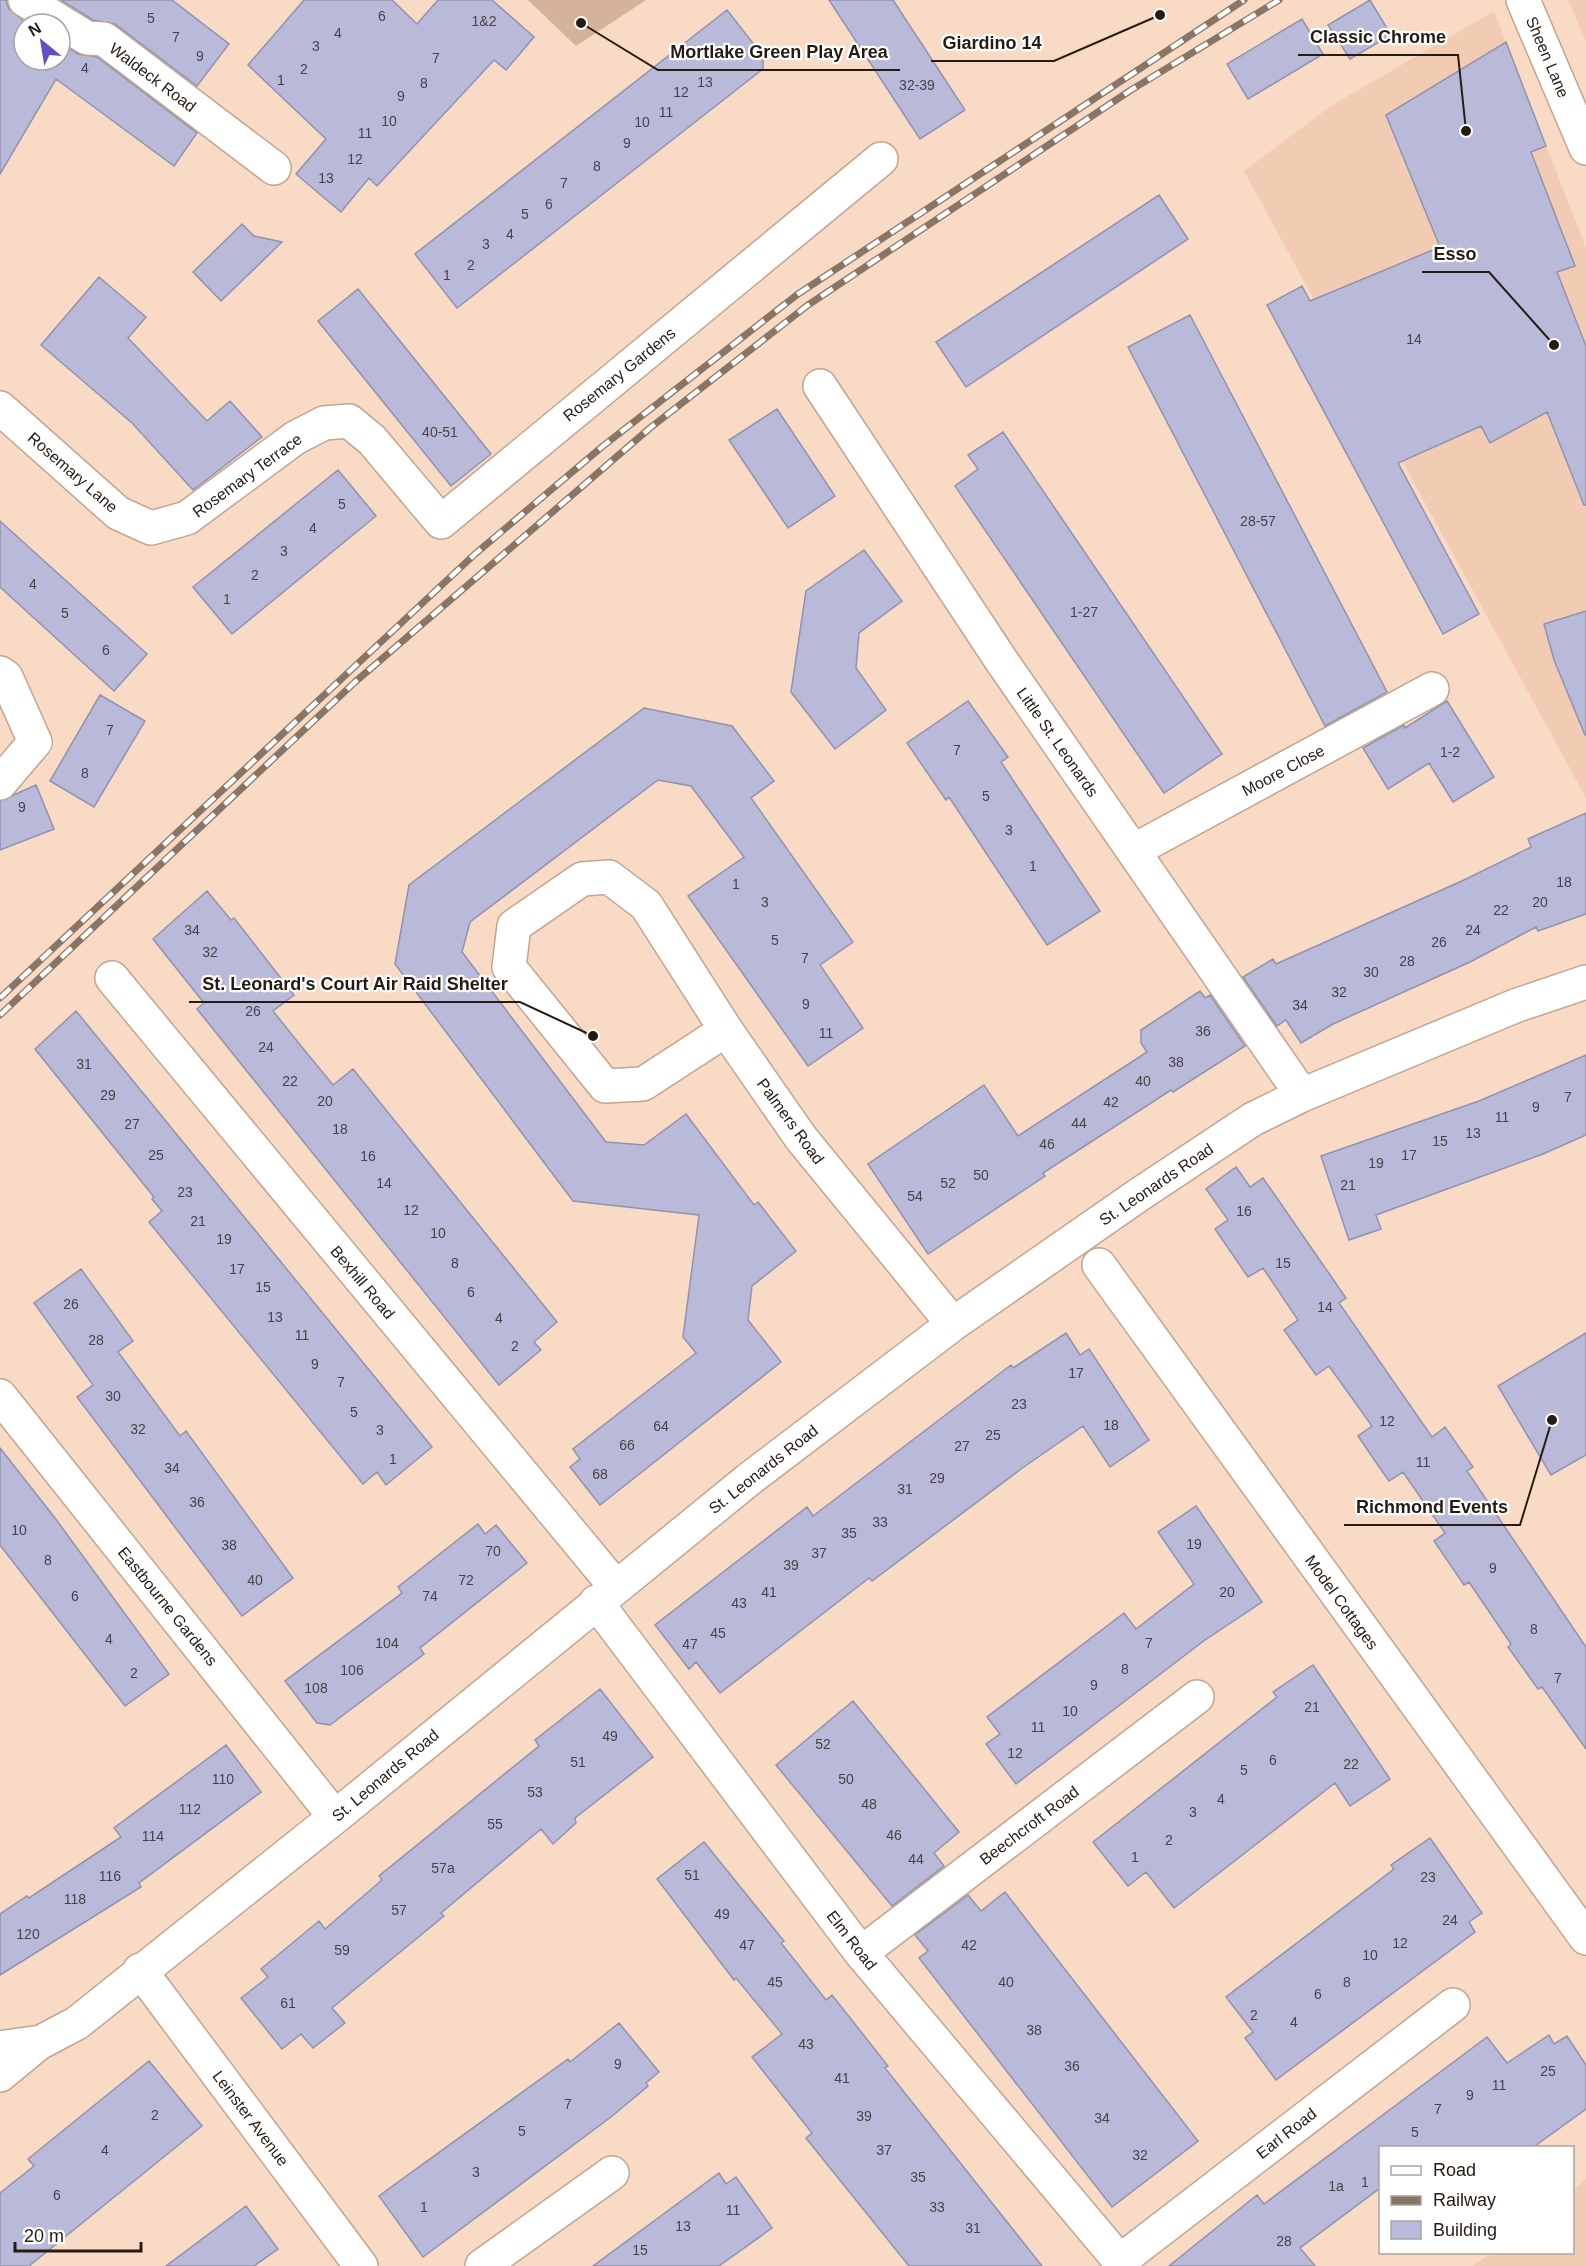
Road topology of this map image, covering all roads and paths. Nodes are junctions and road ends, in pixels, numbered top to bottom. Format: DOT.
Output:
graph roads {
  1 [pos="25,0"];
  2 [pos="1523,0"];
  3 [pos="1586,148"];
  4 [pos="881,159"];
  5 [pos="274,168"];
  6 [pos="820,386"];
  7 [pos="0,408"];
  8 [pos="372,440"];
  9 [pos="151,528"];
  10 [pos="0,673"];
  11 [pos="1432,688"];
  12 [pos="0,783"];
  13 [pos="1133,851"];
  14 [pos="112,978"];
  15 [pos="1586,982"];
  16 [pos="726,1030"];
  17 [pos="1302,1095"];
  18 [pos="1099,1265"];
  19 [pos="953,1324"];
  20 [pos="0,1396"];
  21 [pos="605,1594"];
  22 [pos="1197,1697"];
  23 [pos="335,1817"];
  24 [pos="1586,1938"];
  25 [pos="861,1953"];
  26 [pos="140,1970"];
  27 [pos="1453,2005"];
  28 [pos="41,2042"];
  29 [pos="0,2048"];
  30 [pos="0,2075"];
  31 [pos="612,2173"];
  32 [pos="1122,2264"];
  33 [pos="361,2266"];
  34 [pos="482,2266"];
  1 -- 5 [label="street, Waldeck Road"];
  2 -- 3 [label="street, Sheen Lane"];
  4 -- 8 [label="street, Rosemary Gardens"];
  6 -- 13 [label="street, Little St. Leonards"];
  7 -- 9 [label="street, Rosemary Lane"];
  8 -- 9 [label="street, Rosemary Terrace"];
  10 -- 12 [label="street"];
  11 -- 13 [label="street, Moore Close"];
  13 -- 17 [label="street, Little St. Leonards"];
  14 -- 21 [label="street, Bexhill Road"];
  15 -- 17 [label="street, St. Leonards Road"];
  16 -- 16 [label="street, Palmers Road"];
  16 -- 19 [label="street, Palmers Road"];
  17 -- 19 [label="street, St. Leonards Road"];
  18 -- 24 [label="street, Model Cottages"];
  19 -- 21 [label="street, St. Leonards Road"];
  20 -- 23 [label="street, Eastbourne Gardens"];
  21 -- 23 [label="street, St. Leonards Road"];
  21 -- 25 [label="street, Elm Road"];
  22 -- 25 [label="street, Beechcroft Road"];
  23 -- 26 [label="street, St. Leonards Road"];
  25 -- 32 [label="street, Elm Road"];
  26 -- 28 [label="street, St. Leonards Road"];
  26 -- 33 [label="street, Leinster Avenue"];
  27 -- 32 [label="street, Earl Road"];
  28 -- 29 [label="street, St. Leonards Road"];
  28 -- 30 [label="street"];
  31 -- 34 [label="street"];
}
